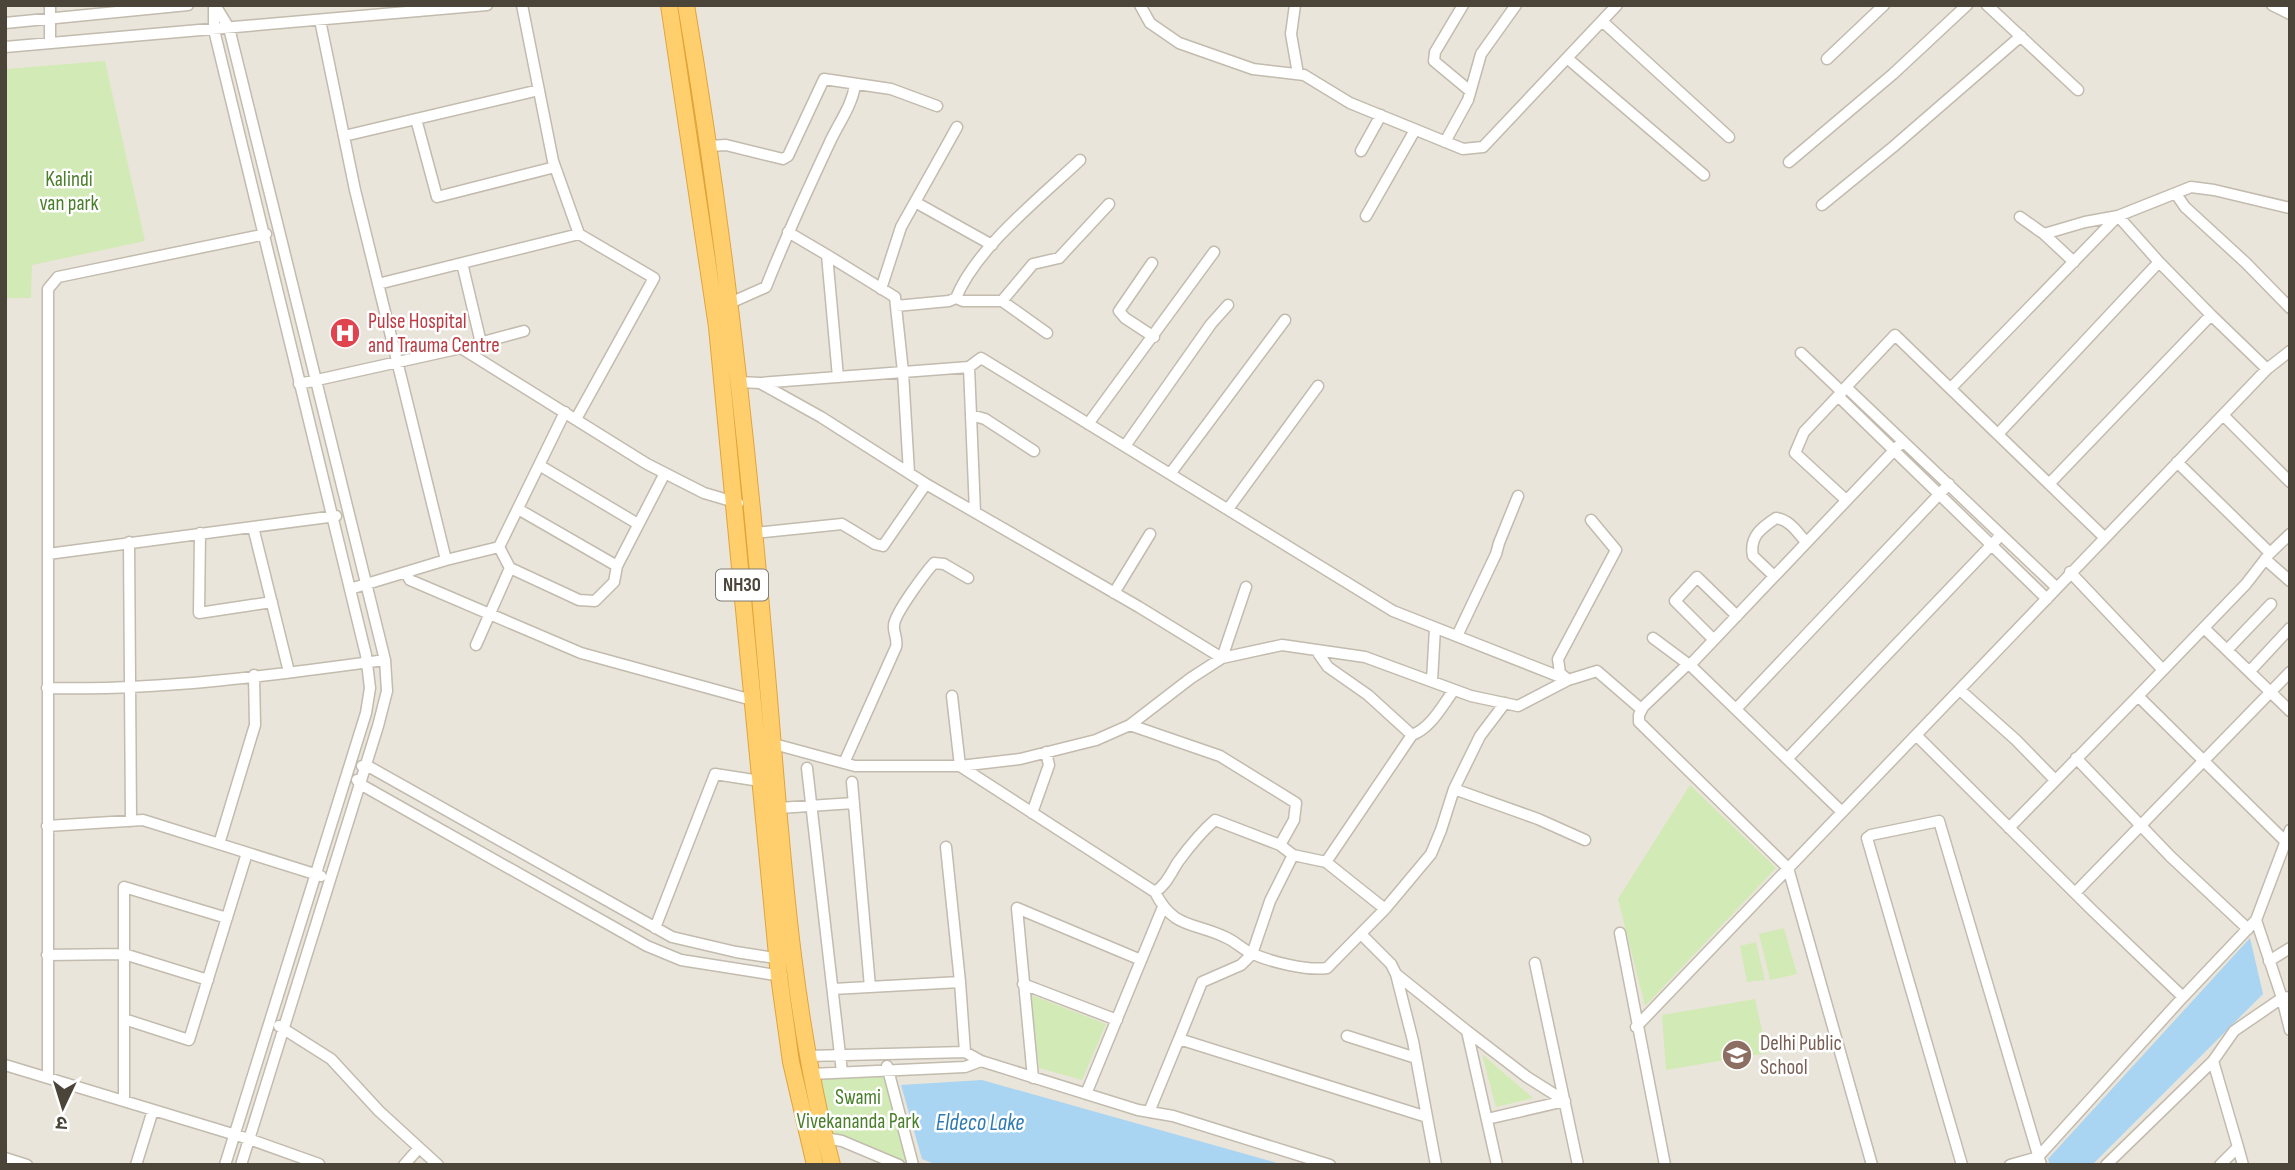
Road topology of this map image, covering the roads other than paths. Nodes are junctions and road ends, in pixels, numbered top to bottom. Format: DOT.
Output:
graph roads {
  1 [pos="50,5"];
  2 [pos="188,5"];
  3 [pos="214,5"];
  4 [pos="487,5"];
  5 [pos="522,5"];
  6 [pos="669,5"];
  7 [pos="686,5"];
  8 [pos="1140,5"];
  9 [pos="1295,5"];
  10 [pos="1463,5"];
  11 [pos="1516,5"];
  12 [pos="1617,5"];
  13 [pos="1884,5"];
  14 [pos="1967,5"];
  15 [pos="1987,5"];
  16 [pos="2272,5"];
  17 [pos="2290,14"];
  18 [pos="50,18"];
  19 [pos="320,20"];
  20 [pos="1602,21"];
  21 [pos="5,23"];
  22 [pos="229,28"];
  23 [pos="214,30"];
  24 [pos="2021,36"];
  25 [pos="50,43"];
  26 [pos="5,47"];
  27 [pos="1567,58"];
  28 [pos="1827,60"];
  29 [pos="1298,74"];
  30 [pos="855,85"];
  31 [pos="539,90"];
  32 [pos="2078,90"];
  33 [pos="1471,91"];
  34 [pos="937,106"];
  35 [pos="1381,115"];
  36 [pos="416,119"];
  37 [pos="957,127"];
  38 [pos="1415,130"];
  39 [pos="344,136"];
  40 [pos="1730,137"];
  41 [pos="1445,142"];
  42 [pos="708,146"];
  43 [pos="1361,151"];
  44 [pos="1080,160"];
  45 [pos="1789,162"];
  46 [pos="555,167"];
  47 [pos="1704,175"];
  48 [pos="2176,194"];
  49 [pos="915,202"];
  50 [pos="1109,204"];
  51 [pos="1822,205"];
  52 [pos="2290,208"];
  53 [pos="1366,216"];
  54 [pos="2118,216"];
  55 [pos="2020,217"];
  56 [pos="279,232"];
  57 [pos="788,232"];
  58 [pos="579,234"];
  59 [pos="2044,234"];
  60 [pos="262,235"];
  61 [pos="992,245"];
  62 [pos="1214,252"];
  63 [pos="827,255"];
  64 [pos="2074,262"];
  65 [pos="2159,262"];
  66 [pos="462,263"];
  67 [pos="1152,263"];
  68 [pos="378,284"];
  69 [pos="881,289"];
  70 [pos="956,298"];
  71 [pos="1002,301"];
  72 [pos="730,303"];
  73 [pos="1228,305"];
  74 [pos="896,306"];
  75 [pos="2290,308"];
  76 [pos="2211,315"];
  77 [pos="1285,320"];
  78 [pos="524,331"];
  79 [pos="1047,333"];
  80 [pos="1154,337"];
  81 [pos="481,343"];
  82 [pos="461,348"];
  83 [pos="2290,351"];
  84 [pos="1801,353"];
  85 [pos="397,362"];
  86 [pos="969,367"];
  87 [pos="2267,369"];
  88 [pos="903,372"];
  89 [pos="838,377"];
  90 [pos="317,380"];
  91 [pos="739,383"];
  92 [pos="760,383"];
  93 [pos="299,384"];
  94 [pos="1318,386"];
  95 [pos="1951,388"];
  96 [pos="1842,392"];
  97 [pos="565,412"];
  98 [pos="971,415"];
  99 [pos="2223,415"];
  100 [pos="576,419"];
  101 [pos="1088,424"];
  102 [pos="1998,435"];
  103 [pos="1899,445"];
  104 [pos="1125,446"];
  105 [pos="1034,451"];
  106 [pos="2177,462"];
  107 [pos="540,465"];
  108 [pos="665,472"];
  109 [pos="909,473"];
  110 [pos="1170,474"];
  111 [pos="2290,482"];
  112 [pos="926,484"];
  113 [pos="1948,484"];
  114 [pos="2049,484"];
  115 [pos="1939,493"];
  116 [pos="1518,496"];
  117 [pos="1846,500"];
  118 [pos="734,502"];
  119 [pos="751,503"];
  120 [pos="518,509"];
  121 [pos="1228,509"];
  122 [pos="975,512"];
  123 [pos="349,515"];
  124 [pos="332,517"];
  125 [pos="1591,520"];
  126 [pos="638,524"];
  127 [pos="253,527"];
  128 [pos="200,533"];
  129 [pos="755,533"];
  130 [pos="1150,534"];
  131 [pos="2290,534"];
  132 [pos="2001,535"];
  133 [pos="2104,537"];
  134 [pos="128,542"];
  135 [pos="1806,542"];
  136 [pos="1992,544"];
  137 [pos="499,547"];
  138 [pos="48,554"];
  139 [pos="2268,556"];
  140 [pos="446,560"];
  141 [pos="617,566"];
  142 [pos="510,568"];
  143 [pos="2070,572"];
  144 [pos="406,573"];
  145 [pos="1774,576"];
  146 [pos="968,578"];
  147 [pos="2290,581"];
  148 [pos="366,584"];
  149 [pos="1246,587"];
  150 [pos="2056,587"];
  151 [pos="350,589"];
  152 [pos="1114,593"];
  153 [pos="2047,598"];
  154 [pos="272,602"];
  155 [pos="2271,604"];
  156 [pos="489,615"];
  157 [pos="1737,616"];
  158 [pos="1435,628"];
  159 [pos="2204,628"];
  160 [pos="2290,628"];
  161 [pos="1457,636"];
  162 [pos="1653,638"];
  163 [pos="1714,640"];
  164 [pos="476,645"];
  165 [pos="2228,649"];
  166 [pos="1316,650"];
  167 [pos="1222,658"];
  168 [pos="385,660"];
  169 [pos="367,662"];
  170 [pos="1689,665"];
  171 [pos="2163,670"];
  172 [pos="2250,671"];
  173 [pos="289,672"];
  174 [pos="2290,672"];
  175 [pos="254,675"];
  176 [pos="1568,680"];
  177 [pos="1433,681"];
  178 [pos="130,686"];
  179 [pos="47,688"];
  180 [pos="1454,690"];
  181 [pos="1960,690"];
  182 [pos="2270,692"];
  183 [pos="2138,695"];
  184 [pos="952,696"];
  185 [pos="752,700"];
  186 [pos="1505,704"];
  187 [pos="1641,709"];
  188 [pos="1735,709"];
  189 [pos="2290,710"];
  190 [pos="1130,725"];
  191 [pos="1412,735"];
  192 [pos="1916,735"];
  193 [pos="774,744"];
  194 [pos="1046,752"];
  195 [pos="2076,758"];
  196 [pos="1787,759"];
  197 [pos="2203,761"];
  198 [pos="844,763"];
  199 [pos="366,765"];
  200 [pos="960,766"];
  201 [pos="807,768"];
  202 [pos="349,769"];
  203 [pos="2055,780"];
  204 [pos="760,781"];
  205 [pos="852,782"];
  206 [pos="360,785"];
  207 [pos="1454,789"];
  208 [pos="854,803"];
  209 [pos="811,806"];
  210 [pos="779,808"];
  211 [pos="1032,813"];
  212 [pos="1842,813"];
  213 [pos="131,821"];
  214 [pos="47,826"];
  215 [pos="2141,826"];
  216 [pos="2009,828"];
  217 [pos="2290,830"];
  218 [pos="1585,840"];
  219 [pos="2285,841"];
  220 [pos="219,844"];
  221 [pos="1280,845"];
  222 [pos="946,847"];
  223 [pos="247,853"];
  224 [pos="1293,855"];
  225 [pos="1326,862"];
  226 [pos="1788,868"];
  227 [pos="316,875"];
  228 [pos="331,879"];
  229 [pos="1154,892"];
  230 [pos="2075,893"];
  231 [pos="1163,908"];
  232 [pos="1385,909"];
  233 [pos="227,918"];
  234 [pos="2252,924"];
  235 [pos="656,928"];
  236 [pos="1620,933"];
  237 [pos="1361,934"];
  238 [pos="2290,948"];
  239 [pos="124,954"];
  240 [pos="1252,954"];
  241 [pos="47,955"];
  242 [pos="785,959"];
  243 [pos="1141,960"];
  244 [pos="2269,961"];
  245 [pos="1535,963"];
  246 [pos="1396,974"];
  247 [pos="787,977"];
  248 [pos="208,980"];
  249 [pos="960,982"];
  250 [pos="1023,984"];
  251 [pos="870,987"];
  252 [pos="833,989"];
  253 [pos="2183,997"];
  254 [pos="2286,998"];
  255 [pos="124,1019"];
  256 [pos="1116,1020"];
  257 [pos="270,1023"];
  258 [pos="1636,1027"];
  259 [pos="285,1028"];
  260 [pos="2290,1030"];
  261 [pos="1467,1031"];
  262 [pos="1347,1036"];
  263 [pos="1179,1039"];
  264 [pos="965,1052"];
  265 [pos="886,1054"];
  266 [pos="840,1055"];
  267 [pos="807,1056"];
  268 [pos="1416,1058"];
  269 [pos="2213,1060"];
  270 [pos="981,1061"];
  271 [pos="5,1065"];
  272 [pos="888,1070"];
  273 [pos="842,1072"];
  274 [pos="811,1074"];
  275 [pos="48,1078"];
  276 [pos="1033,1078"];
  277 [pos="1086,1094"];
  278 [pos="124,1101"];
  279 [pos="1565,1101"];
  280 [pos="153,1110"];
  281 [pos="1149,1112"];
  282 [pos="1427,1117"];
  283 [pos="1487,1119"];
  284 [pos="235,1135"];
  285 [pos="825,1138"];
  286 [pos="249,1139"];
  287 [pos="2238,1147"];
  288 [pos="419,1148"];
  289 [pos="5,1158"];
  290 [pos="2039,1161"];
  291 [pos="319,1164"];
  292 [pos="27,1165"];
  293 [pos="136,1165"];
  294 [pos="225,1165"];
  295 [pos="241,1165"];
  296 [pos="404,1165"];
  297 [pos="438,1165"];
  298 [pos="815,1165"];
  299 [pos="832,1165"];
  300 [pos="899,1165"];
  301 [pos="913,1165"];
  302 [pos="1331,1165"];
  303 [pos="1436,1165"];
  304 [pos="1497,1165"];
  305 [pos="1578,1165"];
  306 [pos="1665,1165"];
  307 [pos="1872,1165"];
  308 [pos="1962,1165"];
  309 [pos="2010,1165"];
  310 [pos="2106,1165"];
  311 [pos="2220,1165"];
  312 [pos="2243,1165"];
  1 -- 18 [label="street"];
  2 -- 18 [label="street"];
  3 -- 22 [label="street"];
  3 -- 23 [label="street"];
  4 -- 19 [label="street"];
  5 -- 31 [label="street"];
  6 -- 118 [label="highway, NH30"];
  7 -- 42 [label="highway, NH30"];
  8 -- 29 [label="street"];
  9 -- 29 [label="street"];
  10 -- 33 [label="street"];
  11 -- 33 [label="street"];
  12 -- 20 [label="street"];
  13 -- 28 [label="street"];
  14 -- 45 [label="street"];
  15 -- 24 [label="street"];
  16 -- 17 [label="street"];
  18 -- 21 [label="street"];
  18 -- 25 [label="street"];
  19 -- 22 [label="street"];
  19 -- 39 [label="street"];
  20 -- 27 [label="street"];
  20 -- 40 [label="street"];
  22 -- 23 [label="street"];
  22 -- 56 [label="street"];
  23 -- 25 [label="street"];
  23 -- 60 [label="street"];
  24 -- 32 [label="street"];
  24 -- 51 [label="street"];
  25 -- 26 [label="street"];
  27 -- 41 [label="street"];
  27 -- 47 [label="street"];
  29 -- 35 [label="street"];
  30 -- 34 [label="street"];
  30 -- 42 [label="street"];
  30 -- 57 [label="street"];
  31 -- 36 [label="street"];
  31 -- 46 [label="street"];
  33 -- 41 [label="street"];
  35 -- 38 [label="street"];
  35 -- 43 [label="street"];
  36 -- 39 [label="street"];
  36 -- 46 [label="street"];
  37 -- 49 [label="street"];
  38 -- 41 [label="street"];
  38 -- 53 [label="street"];
  39 -- 68 [label="street"];
  42 -- 72 [label="highway, NH30"];
  44 -- 61 [label="street"];
  46 -- 58 [label="street"];
  48 -- 52 [label="street"];
  48 -- 54 [label="street"];
  48 -- 75 [label="street"];
  49 -- 61 [label="street"];
  49 -- 69 [label="street"];
  50 -- 71 [label="street"];
  54 -- 59 [label="street"];
  54 -- 64 [label="street"];
  54 -- 65 [label="street"];
  55 -- 59 [label="street"];
  56 -- 60 [label="street"];
  56 -- 90 [label="street"];
  57 -- 63 [label="street"];
  57 -- 72 [label="street"];
  58 -- 66 [label="street"];
  58 -- 100 [label="street"];
  59 -- 64 [label="street"];
  60 -- 93 [label="street"];
  60 -- 138 [label="street"];
  61 -- 70 [label="street"];
  62 -- 80 [label="street"];
  63 -- 69 [label="street"];
  63 -- 89 [label="street"];
  64 -- 95 [label="street"];
  65 -- 76 [label="street"];
  65 -- 102 [label="street"];
  66 -- 68 [label="street"];
  66 -- 81 [label="street"];
  67 -- 80 [label="street"];
  68 -- 85 [label="street"];
  69 -- 74 [label="street"];
  70 -- 71 [label="street"];
  70 -- 74 [label="street"];
  71 -- 79 [label="street"];
  72 -- 91 [label="highway, NH30"];
  73 -- 104 [label="street"];
  74 -- 88 [label="street"];
  76 -- 87 [label="street"];
  76 -- 114 [label="street"];
  77 -- 110 [label="street"];
  78 -- 81 [label="street"];
  80 -- 101 [label="street"];
  81 -- 82 [label="street"];
  82 -- 85 [label="street"];
  82 -- 97 [label="street"];
  83 -- 87 [label="street"];
  84 -- 96 [label="street"];
  85 -- 90 [label="street"];
  85 -- 140 [label="street"];
  86 -- 88 [label="street"];
  86 -- 98 [label="street"];
  86 -- 101 [label="street"];
  87 -- 99 [label="street"];
  88 -- 89 [label="street"];
  88 -- 109 [label="street"];
  89 -- 92 [label="street"];
  90 -- 93 [label="street"];
  90 -- 123 [label="street"];
  91 -- 92 [label="street"];
  91 -- 119 [label="highway, NH30"];
  92 -- 109 [label="street"];
  93 -- 124 [label="street"];
  94 -- 121 [label="street"];
  95 -- 96 [label="street"];
  95 -- 102 [label="street"];
  96 -- 103 [label="street"];
  96 -- 117 [label="street"];
  97 -- 100 [label="street"];
  97 -- 107 [label="street"];
  98 -- 105 [label="street"];
  98 -- 122 [label="street"];
  99 -- 106 [label="street"];
  99 -- 111 [label="street"];
  100 -- 108 [label="street"];
  101 -- 104 [label="street"];
  102 -- 114 [label="street"];
  103 -- 113 [label="street"];
  103 -- 115 [label="street"];
  103 -- 117 [label="street"];
  104 -- 110 [label="street"];
  106 -- 133 [label="street"];
  106 -- 139 [label="street"];
  107 -- 120 [label="street"];
  107 -- 126 [label="street"];
  108 -- 118 [label="street"];
  108 -- 126 [label="street"];
  109 -- 112 [label="street"];
  110 -- 121 [label="street"];
  112 -- 122 [label="street"];
  112 -- 129 [label="street"];
  113 -- 115 [label="street"];
  113 -- 132 [label="street"];
  114 -- 133 [label="street"];
  115 -- 136 [label="street"];
  115 -- 188 [label="street"];
  116 -- 161 [label="street"];
  117 -- 135 [label="street"];
  118 -- 119 [label="street"];
  118 -- 185 [label="highway, NH30"];
  119 -- 129 [label="highway, NH30"];
  120 -- 137 [label="street"];
  120 -- 141 [label="street"];
  121 -- 158 [label="street"];
  122 -- 152 [label="street"];
  123 -- 124 [label="street"];
  123 -- 148 [label="street"];
  124 -- 127 [label="street"];
  124 -- 151 [label="street"];
  125 -- 176 [label="street"];
  126 -- 141 [label="street"];
  127 -- 128 [label="street"];
  127 -- 154 [label="street"];
  128 -- 134 [label="street"];
  128 -- 154 [label="street"];
  129 -- 193 [label="highway, NH30"];
  130 -- 152 [label="street"];
  131 -- 139 [label="street"];
  132 -- 136 [label="street"];
  132 -- 150 [label="street"];
  133 -- 143 [label="street"];
  134 -- 138 [label="street"];
  134 -- 178 [label="street"];
  135 -- 145 [label="street"];
  135 -- 145 [label="street"];
  136 -- 153 [label="street"];
  136 -- 196 [label="street"];
  137 -- 140 [label="street"];
  137 -- 142 [label="street"];
  138 -- 179 [label="street"];
  139 -- 147 [label="street"];
  139 -- 159 [label="street"];
  140 -- 144 [label="street"];
  141 -- 142 [label="street"];
  142 -- 156 [label="street"];
  143 -- 150 [label="street"];
  143 -- 171 [label="street"];
  144 -- 148 [label="street"];
  144 -- 156 [label="street"];
  145 -- 157 [label="street"];
  146 -- 198 [label="street"];
  148 -- 151 [label="street"];
  148 -- 168 [label="street"];
  149 -- 167 [label="street"];
  150 -- 153 [label="street"];
  151 -- 169 [label="street"];
  152 -- 167 [label="street"];
  153 -- 181 [label="street"];
  154 -- 173 [label="street"];
  155 -- 165 [label="street"];
  156 -- 164 [label="street"];
  156 -- 185 [label="street"];
  157 -- 163 [label="street"];
  157 -- 163 [label="street"];
  158 -- 161 [label="street"];
  158 -- 177 [label="street"];
  159 -- 165 [label="street"];
  159 -- 171 [label="street"];
  160 -- 172 [label="street"];
  161 -- 176 [label="street"];
  162 -- 170 [label="street"];
  163 -- 170 [label="street"];
  165 -- 172 [label="street"];
  166 -- 167 [label="street"];
  166 -- 177 [label="street"];
  166 -- 191 [label="street"];
  167 -- 190 [label="street"];
  168 -- 169 [label="street"];
  168 -- 199 [label="street"];
  169 -- 173 [label="street"];
  169 -- 202 [label="street"];
  170 -- 187 [label="street"];
  170 -- 188 [label="street"];
  171 -- 183 [label="street"];
  172 -- 182 [label="street"];
  173 -- 175 [label="street"];
  174 -- 182 [label="street"];
  175 -- 178 [label="street"];
  175 -- 220 [label="street"];
  176 -- 186 [label="street"];
  176 -- 187 [label="street"];
  177 -- 180 [label="street"];
  178 -- 179 [label="street"];
  178 -- 213 [label="street"];
  179 -- 214 [label="street"];
  180 -- 186 [label="street"];
  180 -- 191 [label="street"];
  181 -- 192 [label="street"];
  181 -- 203 [label="street"];
  182 -- 189 [label="street"];
  182 -- 197 [label="street"];
  183 -- 195 [label="street"];
  183 -- 197 [label="street"];
  184 -- 200 [label="street"];
  185 -- 204 [label="highway, NH30"];
  186 -- 207 [label="street"];
  187 -- 226 [label="street"];
  188 -- 196 [label="street"];
  190 -- 194 [label="street"];
  190 -- 221 [label="street"];
  191 -- 225 [label="street"];
  192 -- 212 [label="street"];
  192 -- 216 [label="street"];
  193 -- 198 [label="street"];
  193 -- 210 [label="highway, NH30"];
  194 -- 200 [label="street"];
  194 -- 211 [label="street"];
  195 -- 203 [label="street"];
  195 -- 215 [label="street"];
  196 -- 212 [label="street"];
  197 -- 215 [label="street"];
  197 -- 219 [label="street"];
  198 -- 200 [label="street"];
  199 -- 202 [label="street"];
  199 -- 206 [label="street"];
  199 -- 235 [label="street"];
  200 -- 211 [label="street"];
  201 -- 209 [label="street"];
  202 -- 206 [label="street"];
  202 -- 227 [label="street"];
  203 -- 216 [label="street"];
  204 -- 235 [label="street"];
  204 -- 242 [label="highway, NH30"];
  205 -- 208 [label="street"];
  206 -- 228 [label="street"];
  206 -- 247 [label="street"];
  207 -- 218 [label="street"];
  207 -- 232 [label="street"];
  208 -- 209 [label="street"];
  208 -- 251 [label="street"];
  209 -- 210 [label="street"];
  209 -- 252 [label="street"];
  210 -- 242 [label="highway, NH30"];
  211 -- 229 [label="street"];
  212 -- 226 [label="street"];
  213 -- 214 [label="street"];
  213 -- 220 [label="street"];
  214 -- 241 [label="street"];
  215 -- 230 [label="street"];
  215 -- 234 [label="street"];
  216 -- 230 [label="street"];
  217 -- 219 [label="street"];
  219 -- 234 [label="street"];
  220 -- 223 [label="street"];
  221 -- 224 [label="street"];
  221 -- 229 [label="street"];
  222 -- 249 [label="street"];
  223 -- 227 [label="street"];
  223 -- 233 [label="street"];
  224 -- 225 [label="street"];
  224 -- 240 [label="street"];
  225 -- 232 [label="street"];
  226 -- 258 [label="street"];
  226 -- 307 [label="street"];
  227 -- 228 [label="street"];
  227 -- 257 [label="street"];
  228 -- 259 [label="street"];
  229 -- 231 [label="street"];
  230 -- 253 [label="street"];
  231 -- 240 [label="street"];
  231 -- 243 [label="street"];
  232 -- 237 [label="street"];
  233 -- 239 [label="street"];
  233 -- 248 [label="street"];
  234 -- 244 [label="street"];
  234 -- 253 [label="street"];
  235 -- 242 [label="street"];
  236 -- 258 [label="street"];
  237 -- 240 [label="street"];
  237 -- 246 [label="street"];
  238 -- 244 [label="street"];
  239 -- 241 [label="street"];
  239 -- 248 [label="street"];
  239 -- 255 [label="street"];
  240 -- 263 [label="street"];
  241 -- 275 [label="street"];
  242 -- 247 [label="highway, NH30"];
  243 -- 250 [label="street"];
  243 -- 256 [label="street"];
  244 -- 254 [label="street"];
  245 -- 279 [label="street"];
  246 -- 261 [label="street"];
  246 -- 268 [label="street"];
  247 -- 267 [label="highway, NH30"];
  247 -- 298 [label="highway, NH30"];
  248 -- 255 [label="street"];
  249 -- 251 [label="street"];
  249 -- 264 [label="street"];
  250 -- 256 [label="street"];
  250 -- 276 [label="street"];
  251 -- 252 [label="street"];
  252 -- 266 [label="street"];
  253 -- 290 [label="street"];
  254 -- 260 [label="street"];
  254 -- 269 [label="street"];
  255 -- 278 [label="street"];
  256 -- 277 [label="street"];
  257 -- 259 [label="street"];
  257 -- 284 [label="street"];
  258 -- 306 [label="street"];
  259 -- 286 [label="street"];
  259 -- 288 [label="street"];
  261 -- 279 [label="street"];
  261 -- 283 [label="street"];
  262 -- 268 [label="street"];
  263 -- 281 [label="street"];
  263 -- 282 [label="street"];
  264 -- 265 [label="street"];
  264 -- 270 [label="street"];
  265 -- 266 [label="street"];
  265 -- 272 [label="street"];
  266 -- 267 [label="street"];
  266 -- 273 [label="street"];
  267 -- 274 [label="highway, NH30"];
  268 -- 282 [label="street"];
  269 -- 287 [label="street"];
  269 -- 310 [label="street"];
  270 -- 272 [label="street"];
  270 -- 276 [label="street"];
  271 -- 275 [label="street"];
  272 -- 273 [label="street"];
  272 -- 301 [label="street"];
  273 -- 274 [label="street"];
  274 -- 285 [label="highway, NH30"];
  275 -- 278 [label="street"];
  276 -- 277 [label="street"];
  277 -- 281 [label="street"];
  278 -- 280 [label="street"];
  279 -- 283 [label="street"];
  279 -- 305 [label="street"];
  280 -- 284 [label="street"];
  280 -- 293 [label="street"];
  281 -- 302 [label="street"];
  282 -- 303 [label="street"];
  283 -- 304 [label="street"];
  284 -- 286 [label="street"];
  284 -- 294 [label="street"];
  285 -- 299 [label="highway, NH30"];
  285 -- 300 [label="street"];
  286 -- 291 [label="street"];
  286 -- 295 [label="street"];
  287 -- 311 [label="street"];
  287 -- 312 [label="street"];
  288 -- 296 [label="street"];
  288 -- 297 [label="street"];
  289 -- 292 [label="street"];
  290 -- 308 [label="street"];
  290 -- 309 [label="street"];
}
